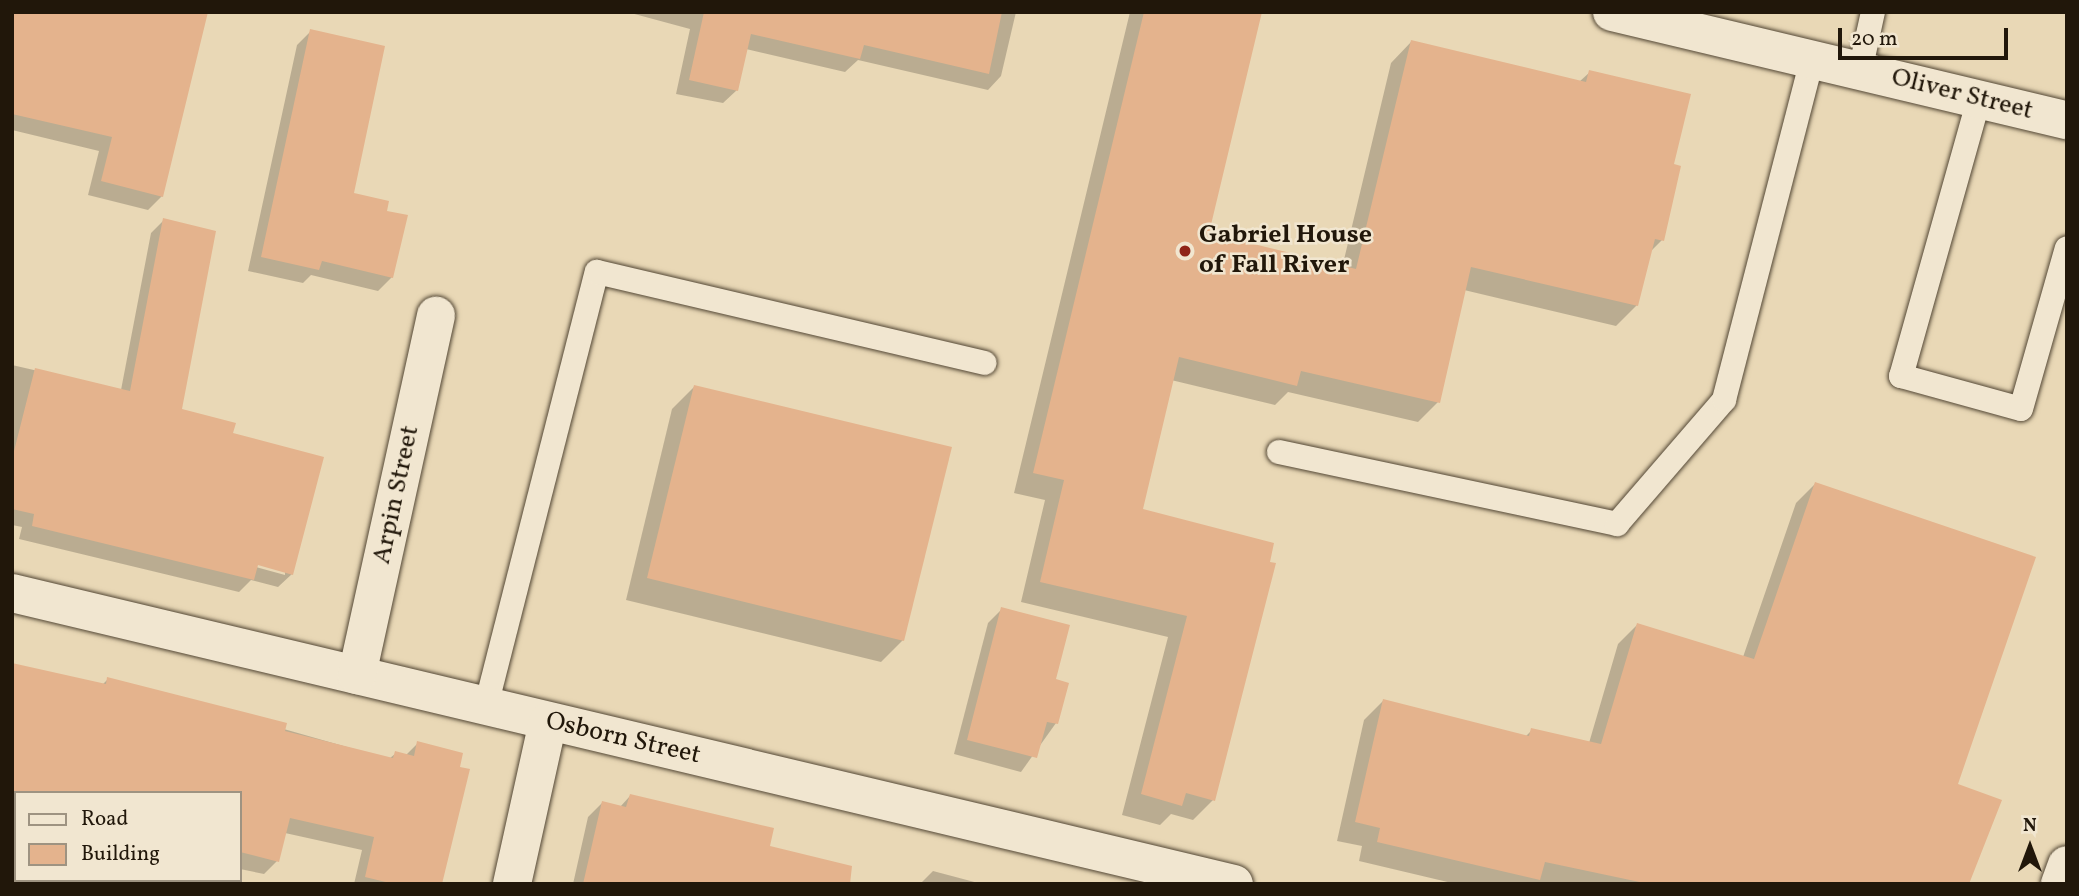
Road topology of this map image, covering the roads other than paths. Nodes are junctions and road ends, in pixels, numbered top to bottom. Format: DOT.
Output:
graph roads {
  1 [pos="1612,12"];
  2 [pos="1873,12"];
  3 [pos="1812,59"];
  4 [pos="1860,71"];
  5 [pos="1979,99"];
  6 [pos="2067,120"];
  7 [pos="2067,248"];
  8 [pos="436,316"];
  9 [pos="984,363"];
  10 [pos="1279,452"];
  11 [pos="12,593"];
  12 [pos="357,675"];
  13 [pos="486,706"];
  14 [pos="548,722"];
  15 [pos="2067,865"];
  16 [pos="1151,874"];
  17 [pos="512,884"];
  18 [pos="1234,884"];
  19 [pos="2060,884"];
  1 -- 3 [label="street, Oliver Street"];
  2 -- 4 [label="lane"];
  3 -- 4 [label="street, Oliver Street"];
  3 -- 10 [label="lane"];
  4 -- 5 [label="street, Oliver Street"];
  5 -- 6 [label="street, Oliver Street"];
  5 -- 7 [label="lane"];
  8 -- 12 [label="street, Arpin Street"];
  9 -- 13 [label="lane"];
  11 -- 12 [label="street, Osborn Street"];
  12 -- 13 [label="street, Osborn Street"];
  13 -- 14 [label="street, Osborn Street"];
  14 -- 16 [label="street, Osborn Street"];
  14 -- 17 [label="street"];
  15 -- 19 [label="street"];
  16 -- 18 [label="street, Osborn Street"];
}
